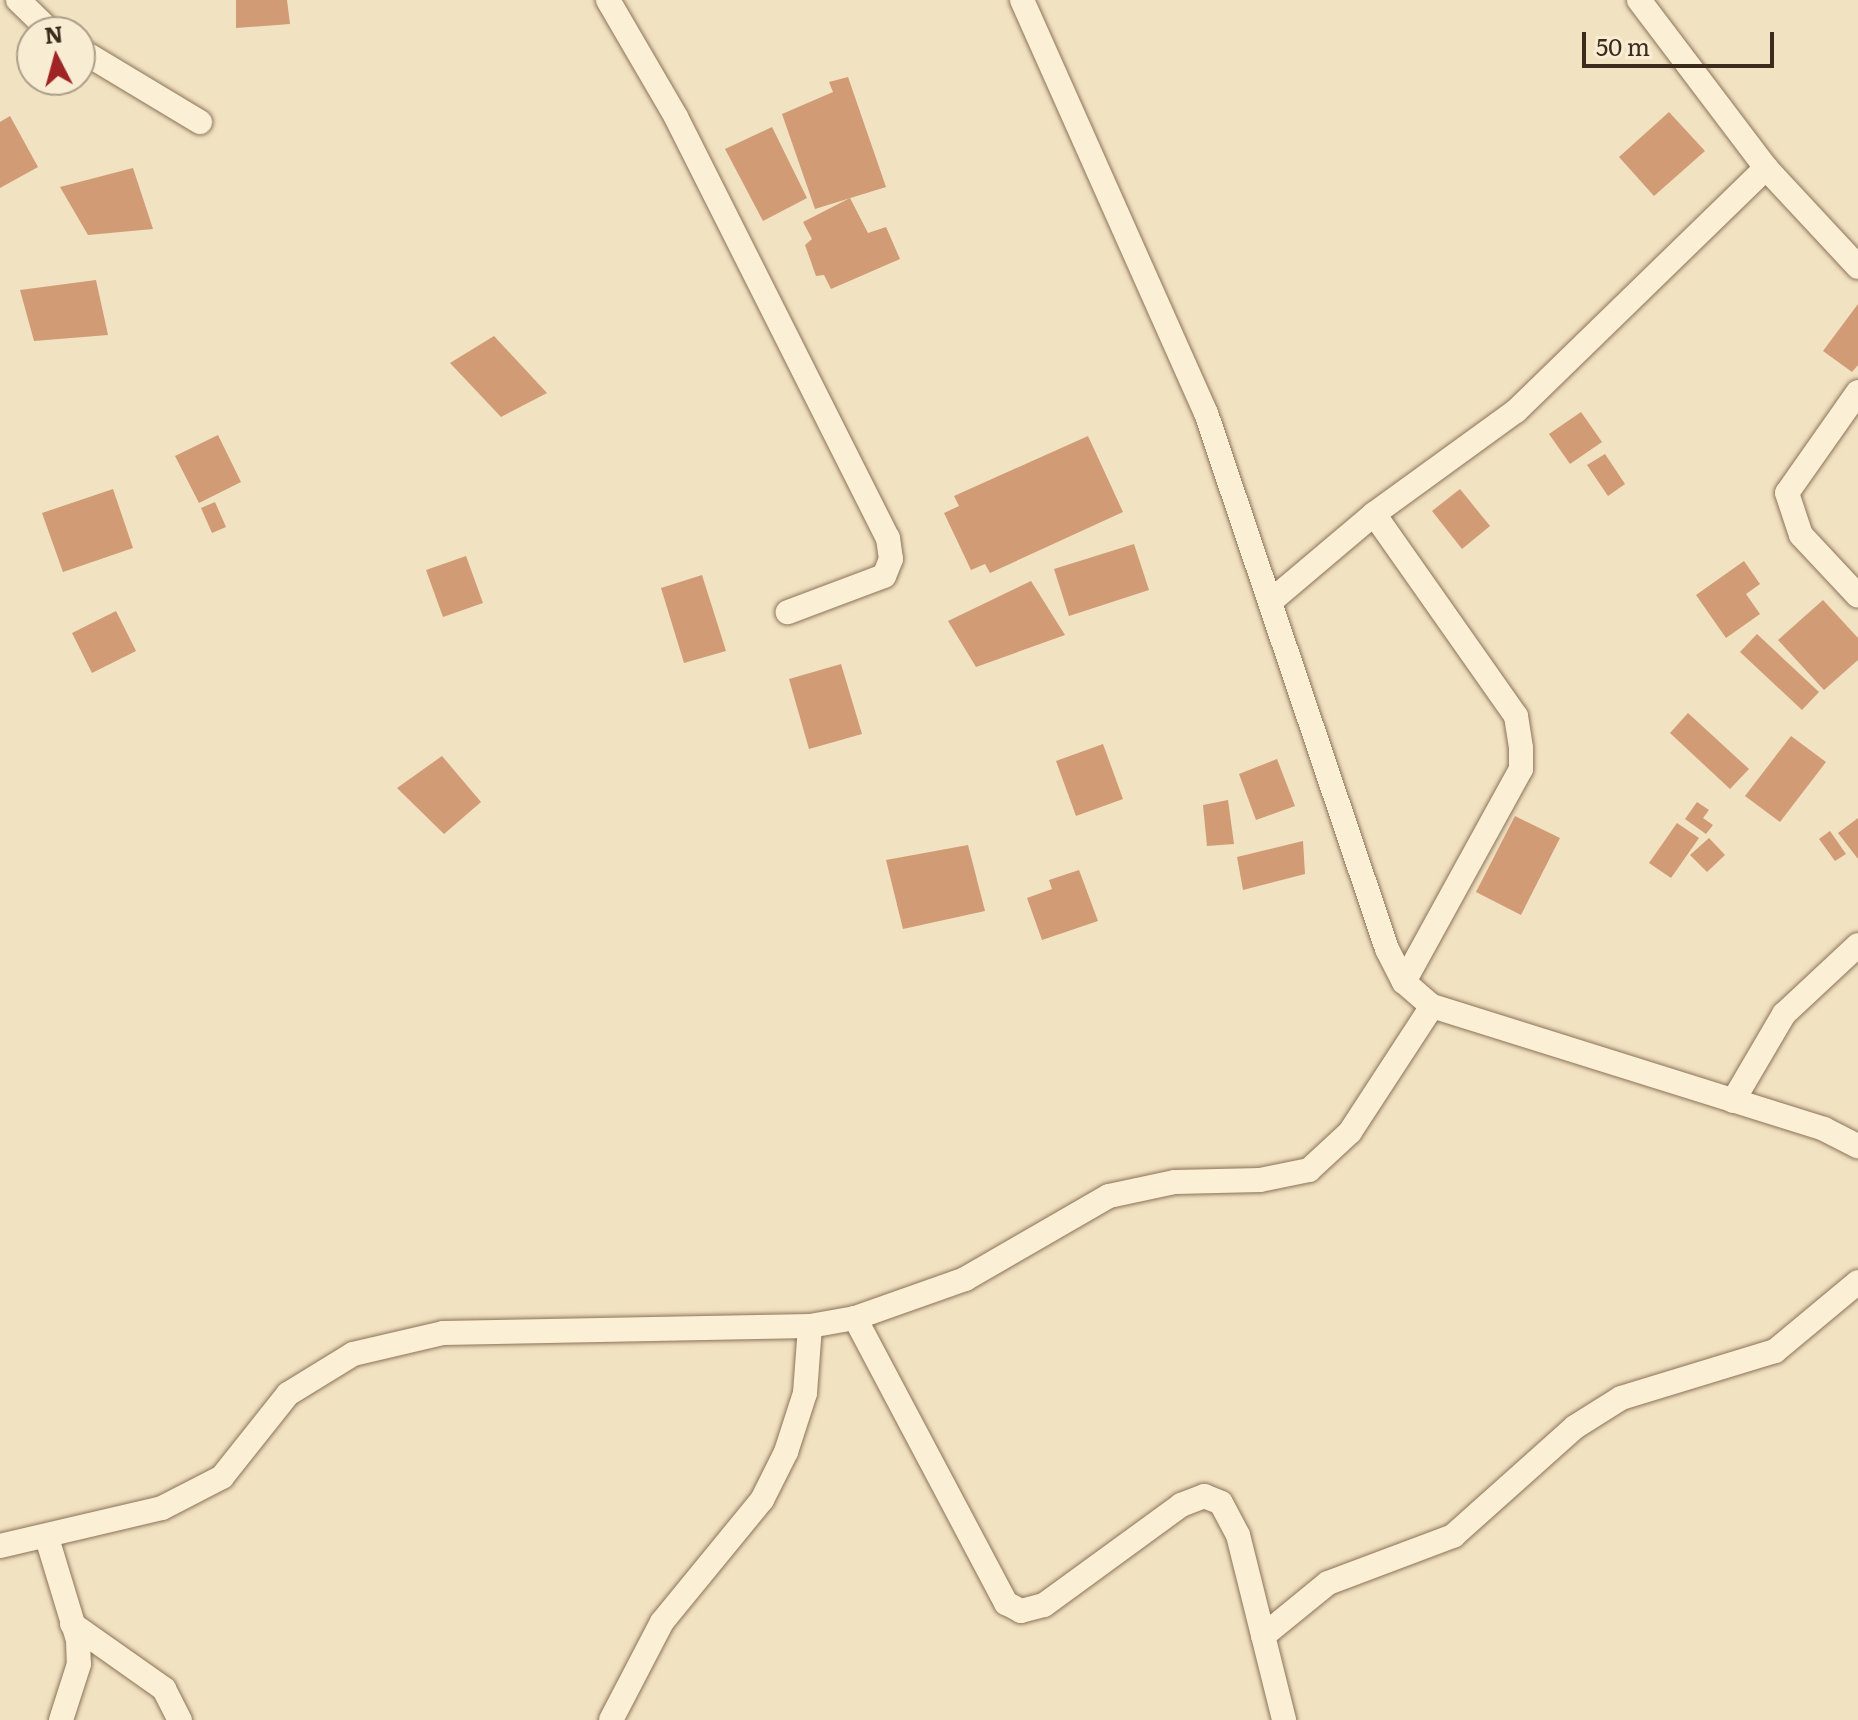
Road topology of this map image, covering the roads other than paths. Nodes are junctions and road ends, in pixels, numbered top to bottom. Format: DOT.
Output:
graph roads {
  1 [pos="18,0"];
  2 [pos="608,0"];
  3 [pos="1022,0"];
  4 [pos="1639,0"];
  5 [pos="34,16"];
  6 [pos="96,60"];
  7 [pos="200,122"];
  8 [pos="1766,168"];
  9 [pos="1858,267"];
  10 [pos="1858,392"];
  11 [pos="1374,514"];
  12 [pos="1858,596"];
  13 [pos="1271,601"];
  14 [pos="788,612"];
  15 [pos="1858,945"];
  16 [pos="1404,982"];
  17 [pos="1432,1006"];
  18 [pos="1733,1101"];
  19 [pos="1858,1146"];
  20 [pos="1858,1282"];
  21 [pos="855,1318"];
  22 [pos="810,1326"];
  23 [pos="47,1538"];
  24 [pos="0,1546"];
  25 [pos="72,1624"];
  26 [pos="1263,1636"];
  27 [pos="61,1720"];
  28 [pos="180,1720"];
  29 [pos="611,1720"];
  30 [pos="1284,1720"];
  1 -- 5 [label="street"];
  2 -- 14 [label="street"];
  3 -- 13 [label="street"];
  4 -- 8 [label="street"];
  6 -- 7 [label="street"];
  8 -- 9 [label="street"];
  8 -- 11 [label="street"];
  10 -- 12 [label="street"];
  11 -- 13 [label="street"];
  11 -- 16 [label="street"];
  13 -- 16 [label="street"];
  15 -- 18 [label="street"];
  16 -- 17 [label="street"];
  17 -- 18 [label="street"];
  17 -- 21 [label="street"];
  18 -- 19 [label="street"];
  20 -- 26 [label="street"];
  21 -- 22 [label="street"];
  21 -- 26 [label="street"];
  22 -- 23 [label="street"];
  22 -- 29 [label="street"];
  23 -- 24 [label="street"];
  23 -- 25 [label="street"];
  25 -- 27 [label="street"];
  25 -- 28 [label="street"];
  26 -- 30 [label="street"];
}
